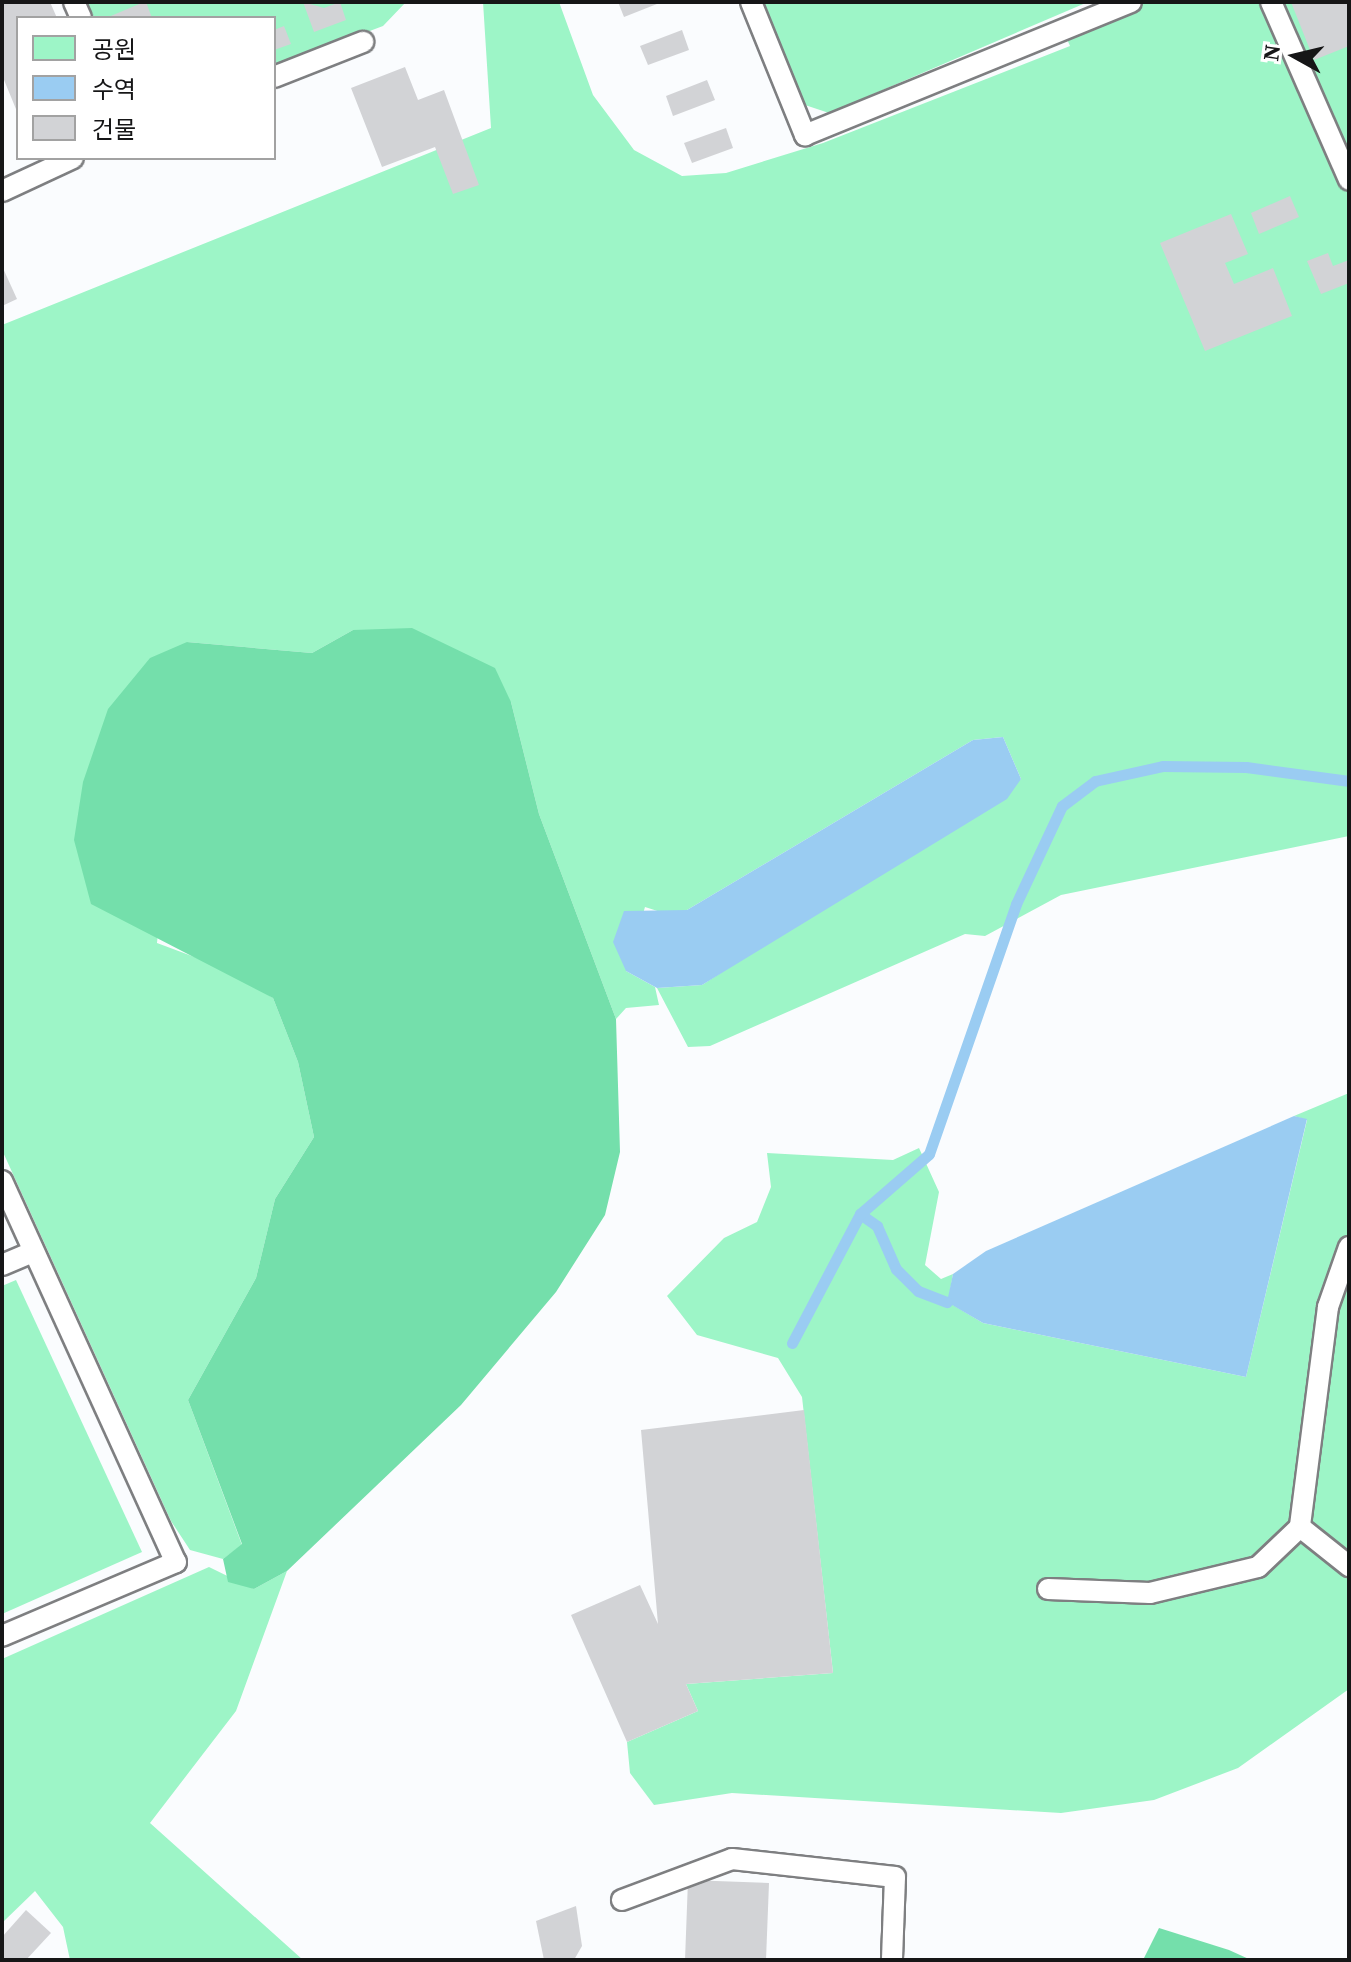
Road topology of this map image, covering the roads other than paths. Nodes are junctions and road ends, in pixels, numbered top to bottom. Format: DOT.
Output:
graph roads {
  1 [pos="751,2"];
  2 [pos="1131,2"];
  3 [pos="1271,2"];
  4 [pos="363,42"];
  5 [pos="276,76"];
  6 [pos="69,160"];
  7 [pos="1349,180"];
  8 [pos="2,191"];
  9 [pos="2,1181"];
  10 [pos="1349,1247"];
  11 [pos="33,1252"];
  12 [pos="2,1265"];
  13 [pos="1300,1527"];
  14 [pos="1349,1566"];
  15 [pos="1048,1589"];
  16 [pos="2,1636"];
  17 [pos="622,1900"];
  18 [pos="892,1960"];
  1 -- 2 [label="lane"];
  3 -- 7 [label="lane"];
  4 -- 5 [label="lane"];
  6 -- 8 [label="lane"];
  9 -- 11 [label="lane"];
  10 -- 13 [label="lane"];
  11 -- 12 [label="lane"];
  11 -- 16 [label="lane"];
  13 -- 14 [label="lane"];
  13 -- 15 [label="lane"];
  17 -- 18 [label="lane"];
}
